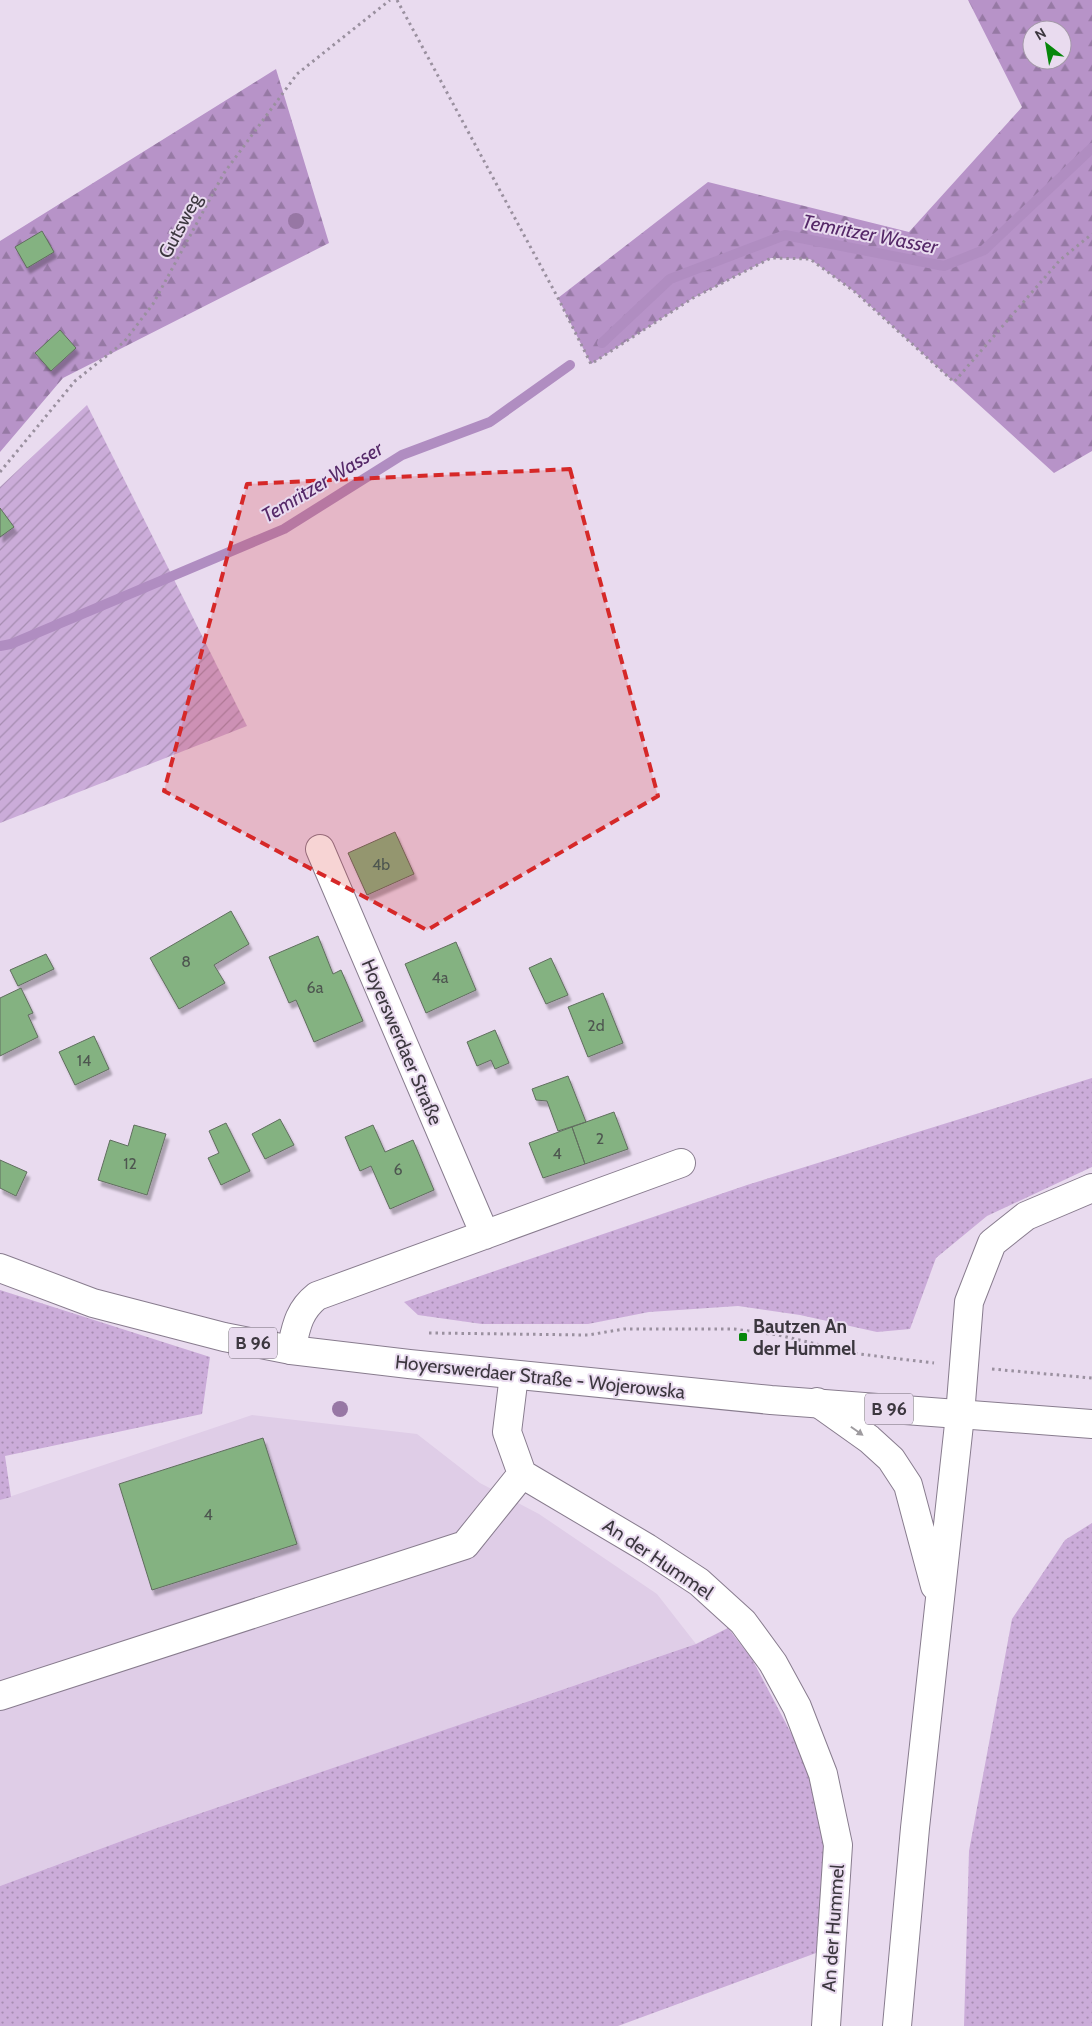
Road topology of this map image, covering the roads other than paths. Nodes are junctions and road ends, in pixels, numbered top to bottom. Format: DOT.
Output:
graph roads {
  1 [pos="320,849"];
  2 [pos="681,1163"];
  3 [pos="1092,1188"];
  4 [pos="485,1235"];
  5 [pos="0,1268"];
  6 [pos="290,1350"];
  7 [pos="514,1375"];
  8 [pos="817,1402"];
  9 [pos="960,1415"];
  10 [pos="1092,1424"];
  11 [pos="522,1474"];
  12 [pos="939,1601"];
  13 [pos="0,1696"];
  14 [pos="826,2026"];
  15 [pos="897,2026"];
  1 -- 4 [label="main road, Hoyerswerdaer Straße"];
  2 -- 4 [label="main road"];
  3 -- 9 [label="main road"];
  4 -- 6 [label="main road"];
  5 -- 6 [label="main road, Hoyerswerdaer Straße - Wojerowska / B 96"];
  6 -- 7 [label="main road, Hoyerswerdaer Straße - Wojerowska / B 96"];
  7 -- 8 [label="main road, Hoyerswerdaer Straße - Wojerowska / B 96"];
  7 -- 11 [label="main road"];
  8 -- 9 [label="main road, Hoyerswerdaer Straße - Wojerowska / B 96"];
  8 -- 12 [label="main road, one-way"];
  9 -- 10 [label="main road, Hoyerswerdaer Straße - Wojerowska / B 96"];
  9 -- 12 [label="main road"];
  11 -- 13 [label="main road"];
  11 -- 14 [label="main road, An der Hummel"];
  12 -- 15 [label="main road"];
}
